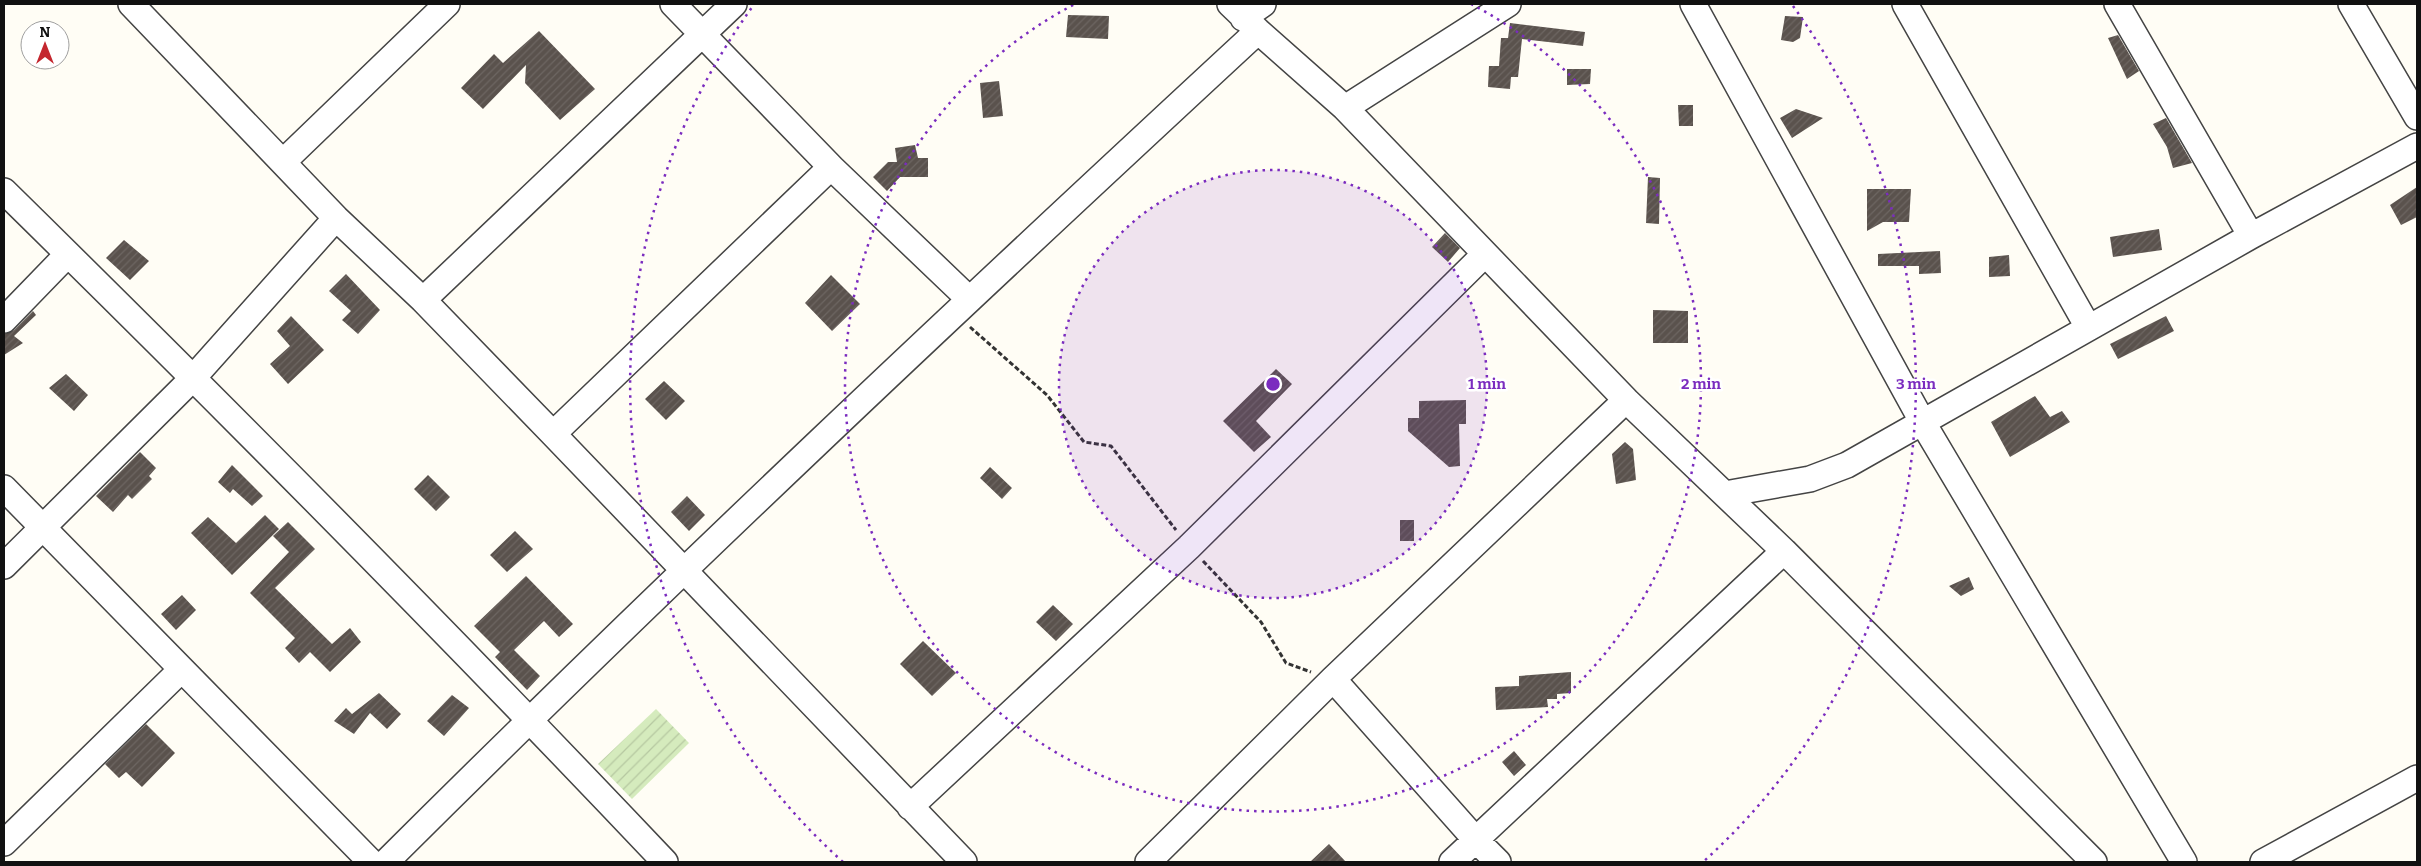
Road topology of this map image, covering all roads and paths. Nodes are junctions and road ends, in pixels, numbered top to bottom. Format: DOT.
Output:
graph roads {
  1 [pos="131,4"];
  2 [pos="447,4"];
  3 [pos="673,4"];
  4 [pos="734,4"];
  5 [pos="1263,4"];
  6 [pos="1508,4"];
  7 [pos="1693,4"];
  8 [pos="1905,4"];
  9 [pos="2117,4"];
  10 [pos="2352,4"];
  11 [pos="1243,18"];
  12 [pos="704,35"];
  13 [pos="1345,108"];
  14 [pos="2417,117"];
  15 [pos="2417,146"];
  16 [pos="283,162"];
  17 [pos="832,166"];
  18 [pos="4,191"];
  19 [pos="336,218"];
  20 [pos="2251,236"];
  21 [pos="68,254"];
  22 [pos="1485,254"];
  23 [pos="423,300"];
  24 [pos="962,306"];
  25 [pos="4,320"];
  26 [pos="2088,327"];
  27 [pos="193,378"];
  28 [pos="1626,400"];
  29 [pos="1923,423"];
  30 [pos="553,434"];
  31 [pos="4,488"];
  32 [pos="1725,494"];
  33 [pos="42,529"];
  34 [pos="1189,546"];
  35 [pos="1784,551"];
  36 [pos="4,566"];
  37 [pos="684,571"];
  38 [pos="181,670"];
  39 [pos="1333,679"];
  40 [pos="529,719"];
  41 [pos="2417,778"];
  42 [pos="910,806"];
  43 [pos="1475,839"];
  44 [pos="4,843"];
  45 [pos="370,862"];
  46 [pos="386,862"];
  47 [pos="664,862"];
  48 [pos="964,862"];
  49 [pos="1148,862"];
  50 [pos="1452,862"];
  51 [pos="1498,862"];
  52 [pos="2094,862"];
  53 [pos="2184,862"];
  54 [pos="2263,862"];
  1 -- 16 [label="street"];
  2 -- 16 [label="street"];
  3 -- 12 [label="street"];
  4 -- 12 [label="street"];
  5 -- 11 [label="street"];
  6 -- 13 [label="street"];
  7 -- 29 [label="street"];
  8 -- 26 [label="street"];
  9 -- 20 [label="street"];
  10 -- 14 [label="street"];
  11 -- 13 [label="street"];
  11 -- 24 [label="street"];
  12 -- 17 [label="street"];
  12 -- 23 [label="street"];
  13 -- 22 [label="street"];
  15 -- 20 [label="street"];
  16 -- 19 [label="street"];
  17 -- 24 [label="street"];
  17 -- 30 [label="street"];
  18 -- 21 [label="street"];
  19 -- 23 [label="street"];
  19 -- 27 [label="street"];
  20 -- 26 [label="street"];
  21 -- 25 [label="street"];
  21 -- 27 [label="street"];
  22 -- 28 [label="street"];
  22 -- 34 [label="street"];
  23 -- 30 [label="street"];
  24 -- 34 [label="path"];
  24 -- 37 [label="street"];
  26 -- 29 [label="street"];
  27 -- 33 [label="street"];
  27 -- 40 [label="street"];
  28 -- 32 [label="street"];
  28 -- 39 [label="street"];
  29 -- 32 [label="street"];
  29 -- 53 [label="street"];
  30 -- 37 [label="street"];
  31 -- 33 [label="street"];
  32 -- 35 [label="street"];
  33 -- 36 [label="street"];
  33 -- 38 [label="street"];
  34 -- 39 [label="path"];
  34 -- 42 [label="street"];
  35 -- 43 [label="street"];
  35 -- 52 [label="street"];
  37 -- 40 [label="street"];
  37 -- 42 [label="street"];
  38 -- 44 [label="street"];
  38 -- 45 [label="street"];
  39 -- 43 [label="street"];
  39 -- 49 [label="street"];
  40 -- 46 [label="street"];
  40 -- 47 [label="street"];
  41 -- 54 [label="street"];
  42 -- 48 [label="street"];
  43 -- 50 [label="street"];
  43 -- 51 [label="street"];
}
